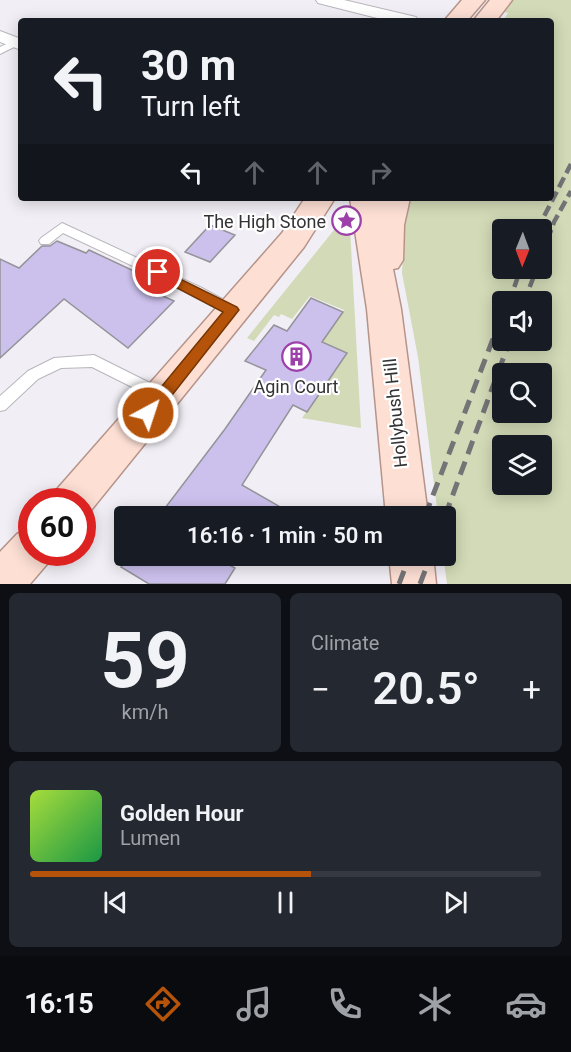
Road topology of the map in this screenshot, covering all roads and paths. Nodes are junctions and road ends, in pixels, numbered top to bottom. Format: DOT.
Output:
graph roads {
  1 [pos="324,0"];
  2 [pos="474,0"];
  3 [pos="501,0"];
  4 [pos="392,18"];
  5 [pos="458,18"];
  6 [pos="486,18"];
  7 [pos="318,201"];
  8 [pos="341,201"];
  9 [pos="366,201"];
  10 [pos="394,201"];
  11 [pos="293,240"];
  12 [pos="45,241"];
  13 [pos="384,309"];
  14 [pos="232,310"];
  15 [pos="163,396"];
  16 [pos="0,405"];
  17 [pos="84,488"];
  18 [pos="406,506"];
  19 [pos="18,565"];
  20 [pos="412,566"];
  21 [pos="2,584"];
  22 [pos="414,584"];
  1 -- 4 [label="street"];
  2 -- 5 [label="main road"];
  3 -- 6 [label="main road"];
  7 -- 11 [label="main road"];
  8 -- 11 [label="main road"];
  9 -- 13 [label="main road, Hollybush Hill"];
  10 -- 13 [label="main road, Hollybush Hill"];
  11 -- 14 [label="main road"];
  12 -- 14 [label="lane"];
  13 -- 18 [label="main road, Hollybush Hill"];
  14 -- 15 [label="main road"];
  15 -- 16 [label="lane"];
  15 -- 17 [label="main road"];
  19 -- 21 [label="main road"];
  20 -- 22 [label="main road"];
}
